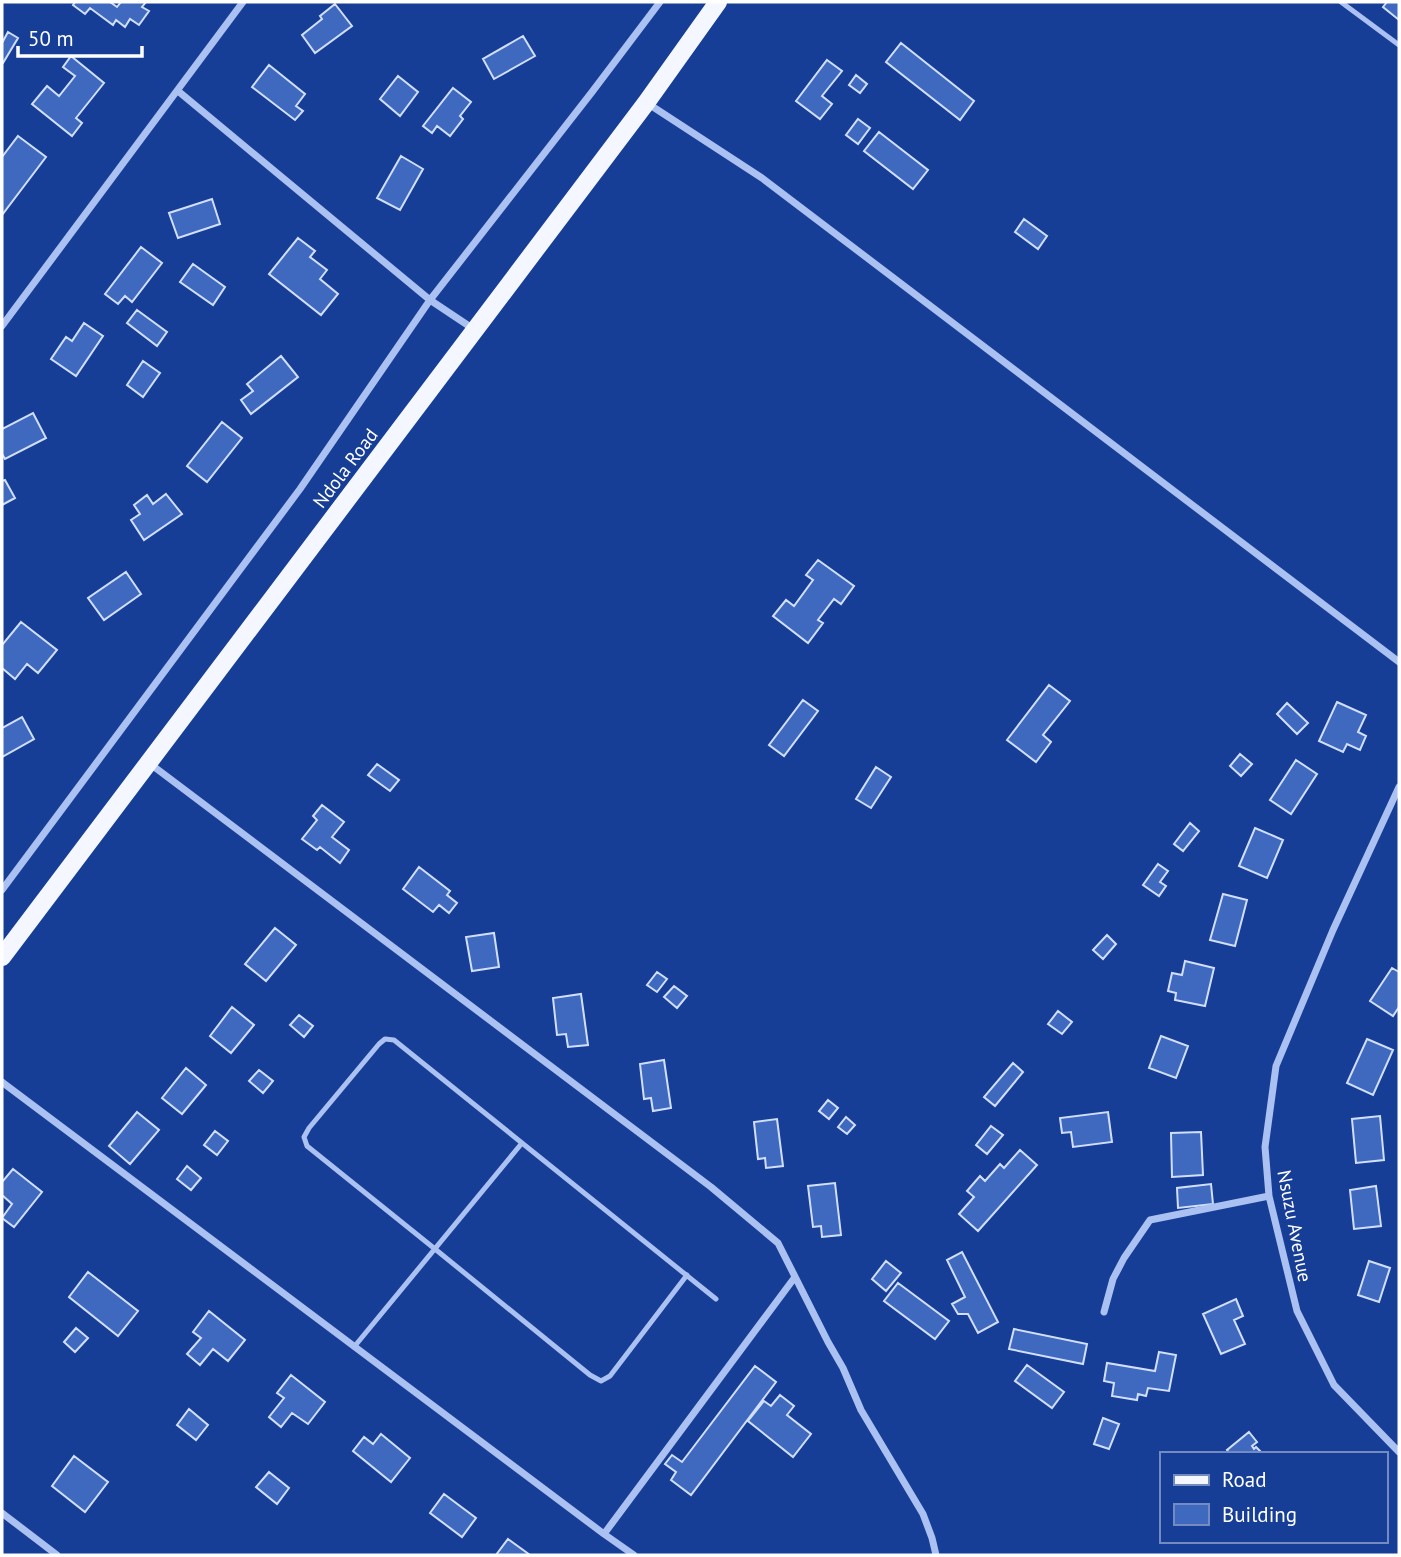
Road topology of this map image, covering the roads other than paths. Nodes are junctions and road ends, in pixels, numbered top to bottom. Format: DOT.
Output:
graph roads {
  1 [pos="243,2"];
  2 [pos="660,2"];
  3 [pos="718,2"];
  4 [pos="1341,2"];
  5 [pos="1399,46"];
  6 [pos="178,91"];
  7 [pos="646,103"];
  8 [pos="430,300"];
  9 [pos="2,326"];
  10 [pos="475,330"];
  11 [pos="1399,662"];
  12 [pos="149,763"];
  13 [pos="1399,787"];
  14 [pos="2,890"];
  15 [pos="2,957"];
  16 [pos="2,1082"];
  17 [pos="522,1143"];
  18 [pos="1269,1196"];
  19 [pos="435,1249"];
  20 [pos="687,1275"];
  21 [pos="795,1277"];
  22 [pos="716,1299"];
  23 [pos="1104,1312"];
  24 [pos="354,1347"];
  25 [pos="1399,1452"];
  26 [pos="2,1513"];
  27 [pos="604,1534"];
  28 [pos="57,1555"];
  29 [pos="634,1555"];
  30 [pos="936,1555"];
  1 -- 6 [label="street"];
  2 -- 8 [label="street"];
  3 -- 7 [label="main road, Ndola Road"];
  4 -- 5 [label="lane"];
  6 -- 8 [label="street"];
  6 -- 9 [label="street"];
  7 -- 10 [label="main road, Ndola Road"];
  7 -- 11 [label="street"];
  8 -- 10 [label="street"];
  8 -- 14 [label="street"];
  10 -- 12 [label="main road, Ndola Road"];
  12 -- 15 [label="main road, Ndola Road"];
  12 -- 21 [label="street"];
  13 -- 18 [label="street, Nsuzu Avenue"];
  16 -- 24 [label="street"];
  17 -- 19 [label="lane"];
  17 -- 19 [label="lane"];
  17 -- 20 [label="lane"];
  18 -- 23 [label="street"];
  18 -- 25 [label="street, Nsuzu Avenue"];
  19 -- 20 [label="lane"];
  19 -- 24 [label="lane"];
  20 -- 22 [label="lane"];
  21 -- 27 [label="street"];
  21 -- 30 [label="street"];
  24 -- 27 [label="street"];
  26 -- 28 [label="street"];
  27 -- 29 [label="street"];
}
